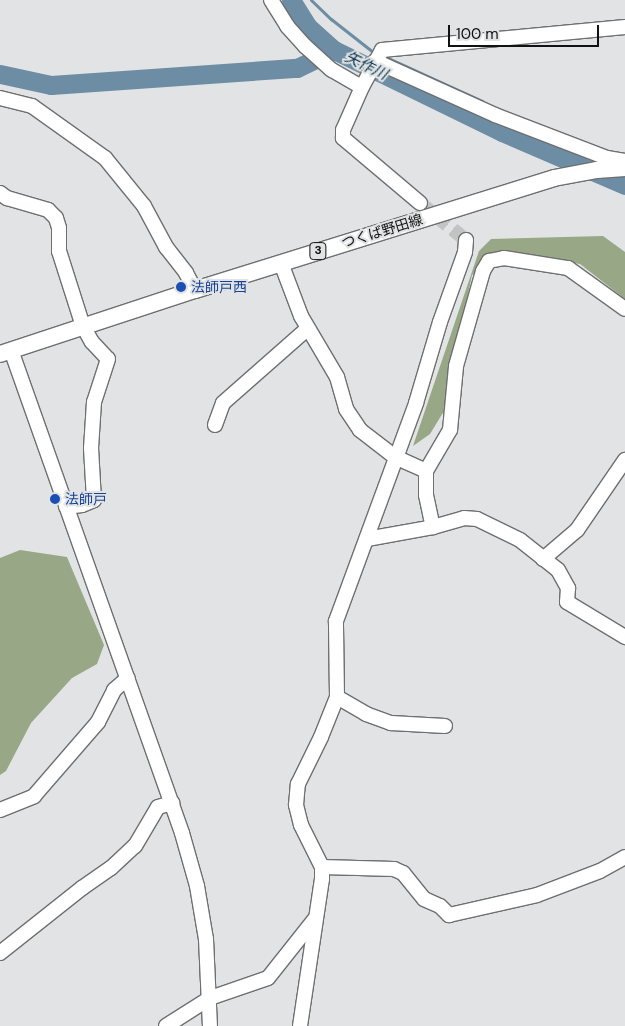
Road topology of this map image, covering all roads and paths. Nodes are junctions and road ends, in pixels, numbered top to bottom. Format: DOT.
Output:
graph roads {
  1 [pos="271,0"];
  2 [pos="625,28"];
  3 [pos="375,63"];
  4 [pos="363,85"];
  5 [pos="0,98"];
  6 [pos="622,166"];
  7 [pos="0,193"];
  8 [pos="420,203"];
  9 [pos="466,240"];
  10 [pos="281,263"];
  11 [pos="195,290"];
  12 [pos="625,309"];
  13 [pos="83,326"];
  14 [pos="307,329"];
  15 [pos="6,352"];
  16 [pos="215,425"];
  17 [pos="395,457"];
  18 [pos="625,460"];
  19 [pos="426,471"];
  20 [pos="66,506"];
  21 [pos="433,527"];
  22 [pos="367,539"];
  23 [pos="543,559"];
  24 [pos="625,637"];
  25 [pos="128,678"];
  26 [pos="337,698"];
  27 [pos="445,726"];
  28 [pos="172,803"];
  29 [pos="0,810"];
  30 [pos="625,857"];
  31 [pos="322,867"];
  32 [pos="315,919"];
  33 [pos="0,954"];
  34 [pos="210,998"];
  35 [pos="166,1026"];
  36 [pos="210,1026"];
  37 [pos="300,1026"];
  1 -- 4 [label="street"];
  2 -- 3 [label="street"];
  3 -- 4 [label="street"];
  3 -- 6 [label="street"];
  4 -- 8 [label="street"];
  5 -- 11 [label="street"];
  6 -- 10 [label="main road, つくば野田線 / 3"];
  7 -- 13 [label="street"];
  9 -- 17 [label="street"];
  10 -- 11 [label="main road, つくば野田線 / 3"];
  10 -- 14 [label="street"];
  11 -- 13 [label="main road, つくば野田線 / 3"];
  12 -- 19 [label="street"];
  13 -- 15 [label="main road, つくば野田線 / 3"];
  13 -- 20 [label="street"];
  14 -- 16 [label="street"];
  14 -- 17 [label="street"];
  15 -- 20 [label="street"];
  17 -- 19 [label="street"];
  17 -- 22 [label="street"];
  18 -- 23 [label="street"];
  19 -- 21 [label="street"];
  20 -- 25 [label="street"];
  21 -- 22 [label="street"];
  21 -- 23 [label="street"];
  22 -- 26 [label="street"];
  23 -- 24 [label="street"];
  25 -- 28 [label="street"];
  25 -- 29 [label="street"];
  26 -- 27 [label="street"];
  26 -- 31 [label="street"];
  28 -- 33 [label="street"];
  28 -- 34 [label="street"];
  30 -- 31 [label="street"];
  31 -- 32 [label="street"];
  32 -- 34 [label="street"];
  32 -- 37 [label="street"];
  34 -- 35 [label="street"];
  34 -- 36 [label="street"];
}
